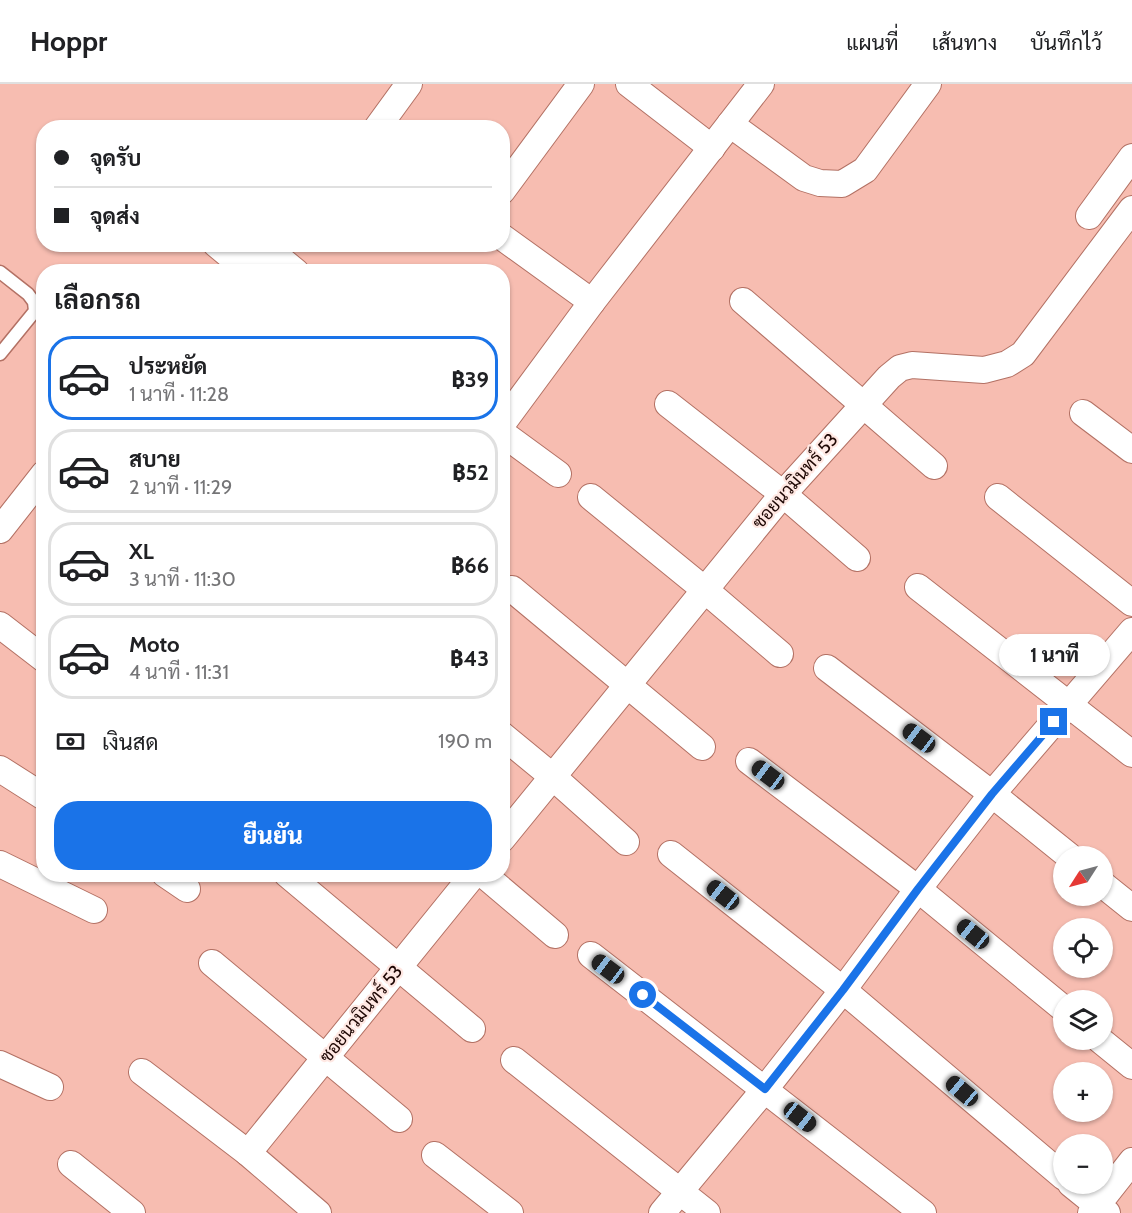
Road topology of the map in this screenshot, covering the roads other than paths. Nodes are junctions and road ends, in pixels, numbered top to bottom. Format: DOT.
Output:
graph roads {
  1 [pos="410,84"];
  2 [pos="581,84"];
  3 [pos="629,84"];
  4 [pos="761,84"];
  5 [pos="928,84"];
  6 [pos="383,120"];
  7 [pos="730,123"];
  8 [pos="712,148"];
  9 [pos="1132,157"];
  10 [pos="510,179"];
  11 [pos="1132,209"];
  12 [pos="1089,216"];
  13 [pos="510,243"];
  14 [pos="226,252"];
  15 [pos="288,258"];
  16 [pos="0,272"];
  17 [pos="743,301"];
  18 [pos="592,302"];
  19 [pos="0,354"];
  20 [pos="668,404"];
  21 [pos="863,404"];
  22 [pos="510,413"];
  23 [pos="1083,413"];
  24 [pos="510,439"];
  25 [pos="1132,450"];
  26 [pos="934,466"];
  27 [pos="558,474"];
  28 [pos="36,484"];
  29 [pos="783,494"];
  30 [pos="591,497"];
  31 [pos="998,497"];
  32 [pos="0,530"];
  33 [pos="857,558"];
  34 [pos="918,587"];
  35 [pos="512,589"];
  36 [pos="705,590"];
  37 [pos="1132,603"];
  38 [pos="0,625"];
  39 [pos="1132,631"];
  40 [pos="36,652"];
  41 [pos="780,654"];
  42 [pos="827,668"];
  43 [pos="628,684"];
  44 [pos="1070,704"];
  45 [pos="510,742"];
  46 [pos="702,747"];
  47 [pos="1132,754"];
  48 [pos="749,761"];
  49 [pos="0,769"];
  50 [pos="553,777"];
  51 [pos="36,792"];
  52 [pos="992,794"];
  53 [pos="510,829"];
  54 [pos="626,842"];
  55 [pos="1057,846"];
  56 [pos="671,854"];
  57 [pos="0,864"];
  58 [pos="36,882"];
  59 [pos="37,882"];
  60 [pos="177,882"];
  61 [pos="297,882"];
  62 [pos="468,882"];
  63 [pos="492,882"];
  64 [pos="187,889"];
  65 [pos="918,889"];
  66 [pos="1113,893"];
  67 [pos="1132,908"];
  68 [pos="94,910"];
  69 [pos="555,935"];
  70 [pos="591,955"];
  71 [pos="212,963"];
  72 [pos="399,967"];
  73 [pos="843,990"];
  74 [pos="1053,1000"];
  75 [pos="472,1029"];
  76 [pos="1112,1050"];
  77 [pos="325,1058"];
  78 [pos="514,1060"];
  79 [pos="0,1066"];
  80 [pos="1132,1066"];
  81 [pos="142,1072"];
  82 [pos="50,1087"];
  83 [pos="765,1089"];
  84 [pos="399,1119"];
  85 [pos="248,1153"];
  86 [pos="435,1155"];
  87 [pos="1132,1161"];
  88 [pos="71,1164"];
  89 [pos="1053,1168"];
  90 [pos="679,1192"];
  91 [pos="1081,1194"];
  92 [pos="1098,1210"];
  93 [pos="132,1213"];
  94 [pos="318,1213"];
  95 [pos="510,1213"];
  96 [pos="662,1213"];
  97 [pos="707,1213"];
  98 [pos="923,1213"];
  1 -- 6 [label="street"];
  2 -- 10 [label="street"];
  3 -- 8 [label="street"];
  4 -- 7 [label="street"];
  5 -- 7 [label="street"];
  7 -- 8 [label="street"];
  8 -- 18 [label="street"];
  9 -- 12 [label="street"];
  11 -- 21 [label="street, ซอยนวมินทร์ 53"];
  13 -- 18 [label="street"];
  14 -- 15 [label="street"];
  16 -- 19 [label="lane"];
  17 -- 21 [label="street"];
  18 -- 22 [label="street"];
  20 -- 29 [label="street"];
  21 -- 26 [label="street"];
  21 -- 29 [label="street, ซอยนวมินทร์ 53"];
  23 -- 25 [label="street"];
  24 -- 27 [label="street"];
  28 -- 32 [label="street"];
  29 -- 33 [label="street"];
  29 -- 36 [label="street, ซอยนวมินทร์ 53"];
  30 -- 36 [label="street"];
  31 -- 37 [label="street"];
  34 -- 44 [label="street"];
  35 -- 43 [label="street"];
  36 -- 41 [label="street"];
  36 -- 43 [label="street, ซอยนวมินทร์ 53"];
  38 -- 40 [label="street"];
  39 -- 44 [label="street"];
  42 -- 52 [label="street"];
  43 -- 46 [label="street"];
  43 -- 50 [label="street, ซอยนวมินทร์ 53"];
  44 -- 47 [label="street"];
  44 -- 52 [label="street"];
  45 -- 50 [label="street"];
  48 -- 65 [label="street"];
  49 -- 51 [label="street"];
  50 -- 53 [label="street, ซอยนวมินทร์ 53"];
  50 -- 54 [label="street"];
  52 -- 55 [label="street"];
  52 -- 65 [label="street"];
  56 -- 73 [label="street"];
  57 -- 58 [label="street"];
  59 -- 68 [label="street"];
  60 -- 64 [label="street"];
  61 -- 72 [label="street"];
  62 -- 72 [label="street, ซอยนวมินทร์ 53"];
  63 -- 69 [label="street"];
  65 -- 73 [label="street"];
  65 -- 74 [label="street"];
  66 -- 67 [label="street"];
  70 -- 83 [label="street"];
  71 -- 77 [label="street"];
  72 -- 75 [label="street"];
  72 -- 77 [label="street, ซอยนวมินทร์ 53"];
  73 -- 83 [label="street"];
  73 -- 89 [label="street"];
  76 -- 80 [label="street"];
  77 -- 84 [label="street"];
  77 -- 85 [label="street, ซอยนวมินทร์ 53"];
  78 -- 90 [label="street"];
  79 -- 82 [label="street"];
  81 -- 85 [label="street"];
  83 -- 90 [label="street"];
  83 -- 98 [label="street"];
  85 -- 94 [label="street"];
  86 -- 95 [label="street"];
  87 -- 92 [label="street"];
  88 -- 93 [label="street"];
  90 -- 96 [label="street"];
  90 -- 97 [label="street"];
  91 -- 92 [label="street"];
}
